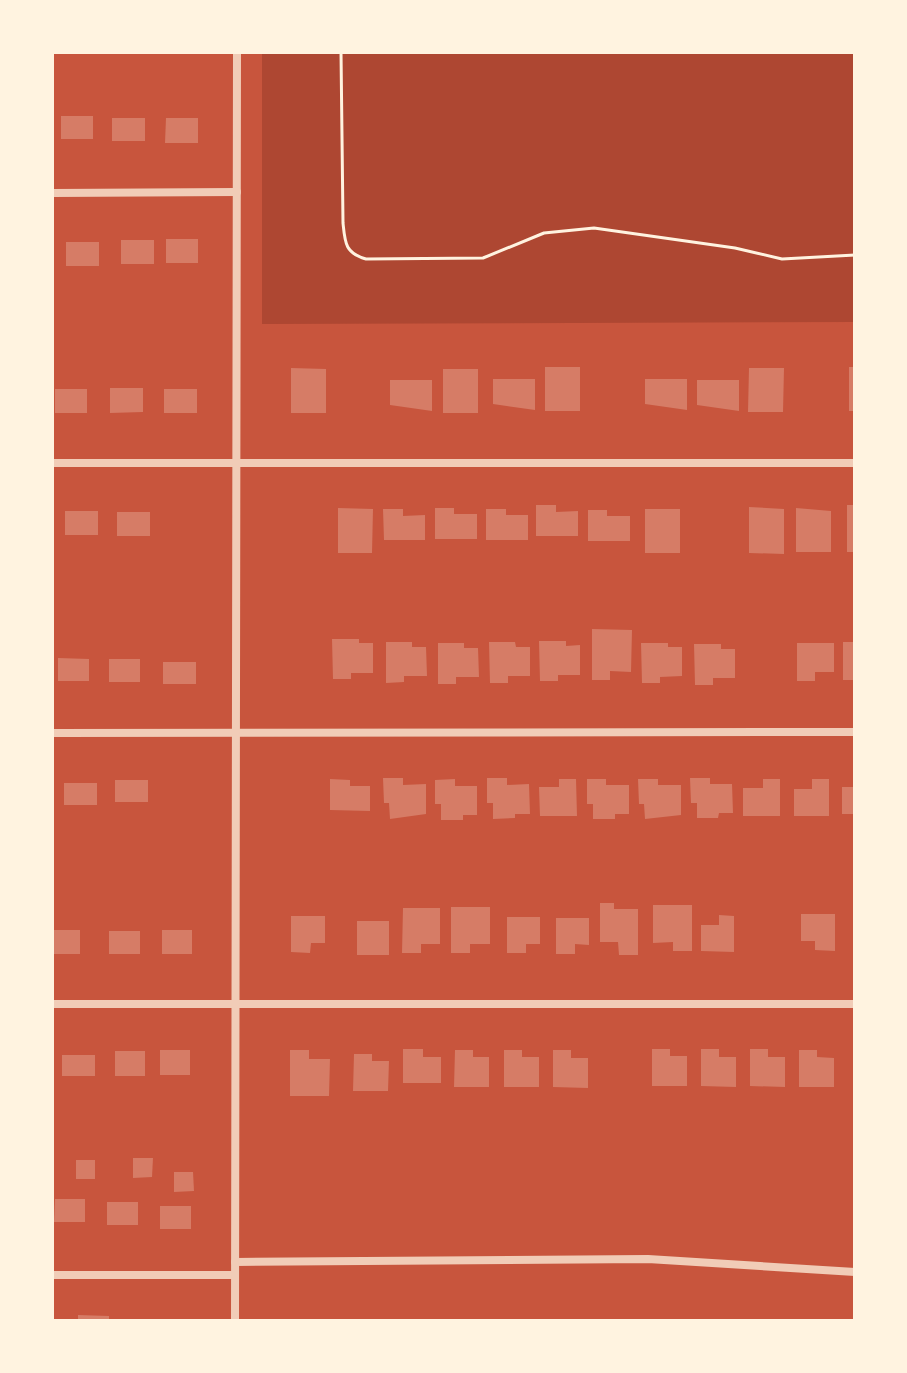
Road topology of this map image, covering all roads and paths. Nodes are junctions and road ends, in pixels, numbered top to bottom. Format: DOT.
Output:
graph roads {
  1 [pos="237,52"];
  2 [pos="341,52"];
  3 [pos="237,192"];
  4 [pos="52,193"];
  5 [pos="855,255"];
  6 [pos="235,461"];
  7 [pos="52,463"];
  8 [pos="855,463"];
  9 [pos="855,732"];
  10 [pos="52,733"];
  11 [pos="236,733"];
  12 [pos="52,1004"];
  13 [pos="234,1004"];
  14 [pos="855,1004"];
  15 [pos="235,1262"];
  16 [pos="855,1272"];
  17 [pos="52,1275"];
  18 [pos="235,1275"];
  19 [pos="235,1321"];
  1 -- 3 [label="street"];
  2 -- 5 [label="path"];
  3 -- 4 [label="street"];
  3 -- 6 [label="street"];
  6 -- 7 [label="street"];
  6 -- 8 [label="street"];
  6 -- 11 [label="street"];
  9 -- 11 [label="street"];
  10 -- 11 [label="street"];
  11 -- 13 [label="street"];
  12 -- 13 [label="street"];
  13 -- 14 [label="street"];
  13 -- 15 [label="street"];
  15 -- 16 [label="street"];
  15 -- 18 [label="street"];
  17 -- 18 [label="street"];
  18 -- 19 [label="street"];
}
